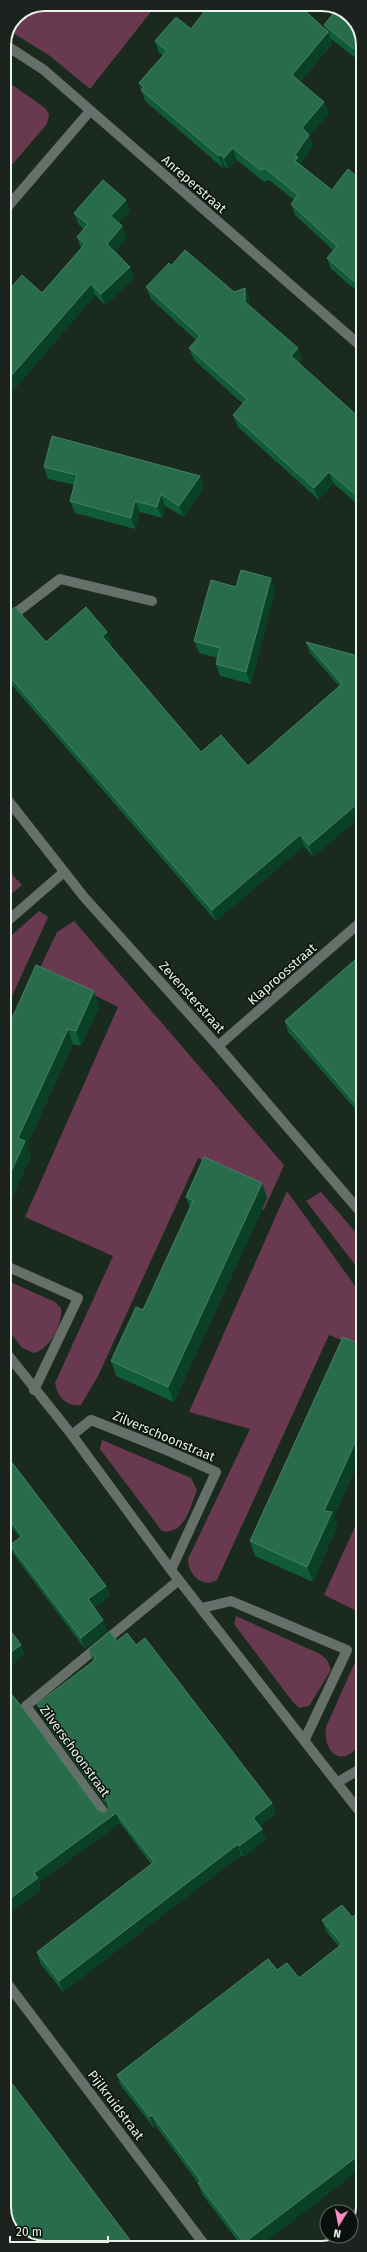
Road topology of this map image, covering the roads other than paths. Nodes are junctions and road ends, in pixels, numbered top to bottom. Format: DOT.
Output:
graph roads {
  1 [pos="11,49"];
  2 [pos="90,111"];
  3 [pos="11,203"];
  4 [pos="356,342"];
  5 [pos="152,601"];
  6 [pos="11,617"];
  7 [pos="11,804"];
  8 [pos="64,872"];
  9 [pos="11,918"];
  10 [pos="356,926"];
  11 [pos="218,1046"];
  12 [pos="356,1207"];
  13 [pos="11,1268"];
  14 [pos="11,1359"];
  15 [pos="34,1390"];
  16 [pos="72,1435"];
  17 [pos="171,1570"];
  18 [pos="179,1580"];
  19 [pos="202,1608"];
  20 [pos="305,1739"];
  21 [pos="356,1772"];
  22 [pos="338,1782"];
  23 [pos="356,1806"];
  24 [pos="107,1817"];
  25 [pos="11,1988"];
  26 [pos="202,2241"];
  1 -- 2 [label="street, Anreperstraat"];
  2 -- 3 [label="street"];
  2 -- 4 [label="street, Anreperstraat"];
  5 -- 6 [label="street"];
  7 -- 8 [label="street, Zevensterstraat"];
  8 -- 9 [label="street"];
  8 -- 11 [label="street, Zevensterstraat"];
  10 -- 11 [label="street, Klaproosstraat"];
  11 -- 12 [label="street, Zevensterstraat"];
  13 -- 15 [label="street"];
  14 -- 15 [label="street"];
  15 -- 16 [label="street"];
  16 -- 17 [label="street"];
  16 -- 17 [label="street, Zilverschoonstraat"];
  17 -- 18 [label="street"];
  18 -- 19 [label="street"];
  18 -- 24 [label="street, Zilverschoonstraat"];
  19 -- 20 [label="street"];
  19 -- 20 [label="street"];
  20 -- 22 [label="street"];
  21 -- 22 [label="street"];
  22 -- 23 [label="street"];
  25 -- 26 [label="street, Pijlkruidstraat"];
}
